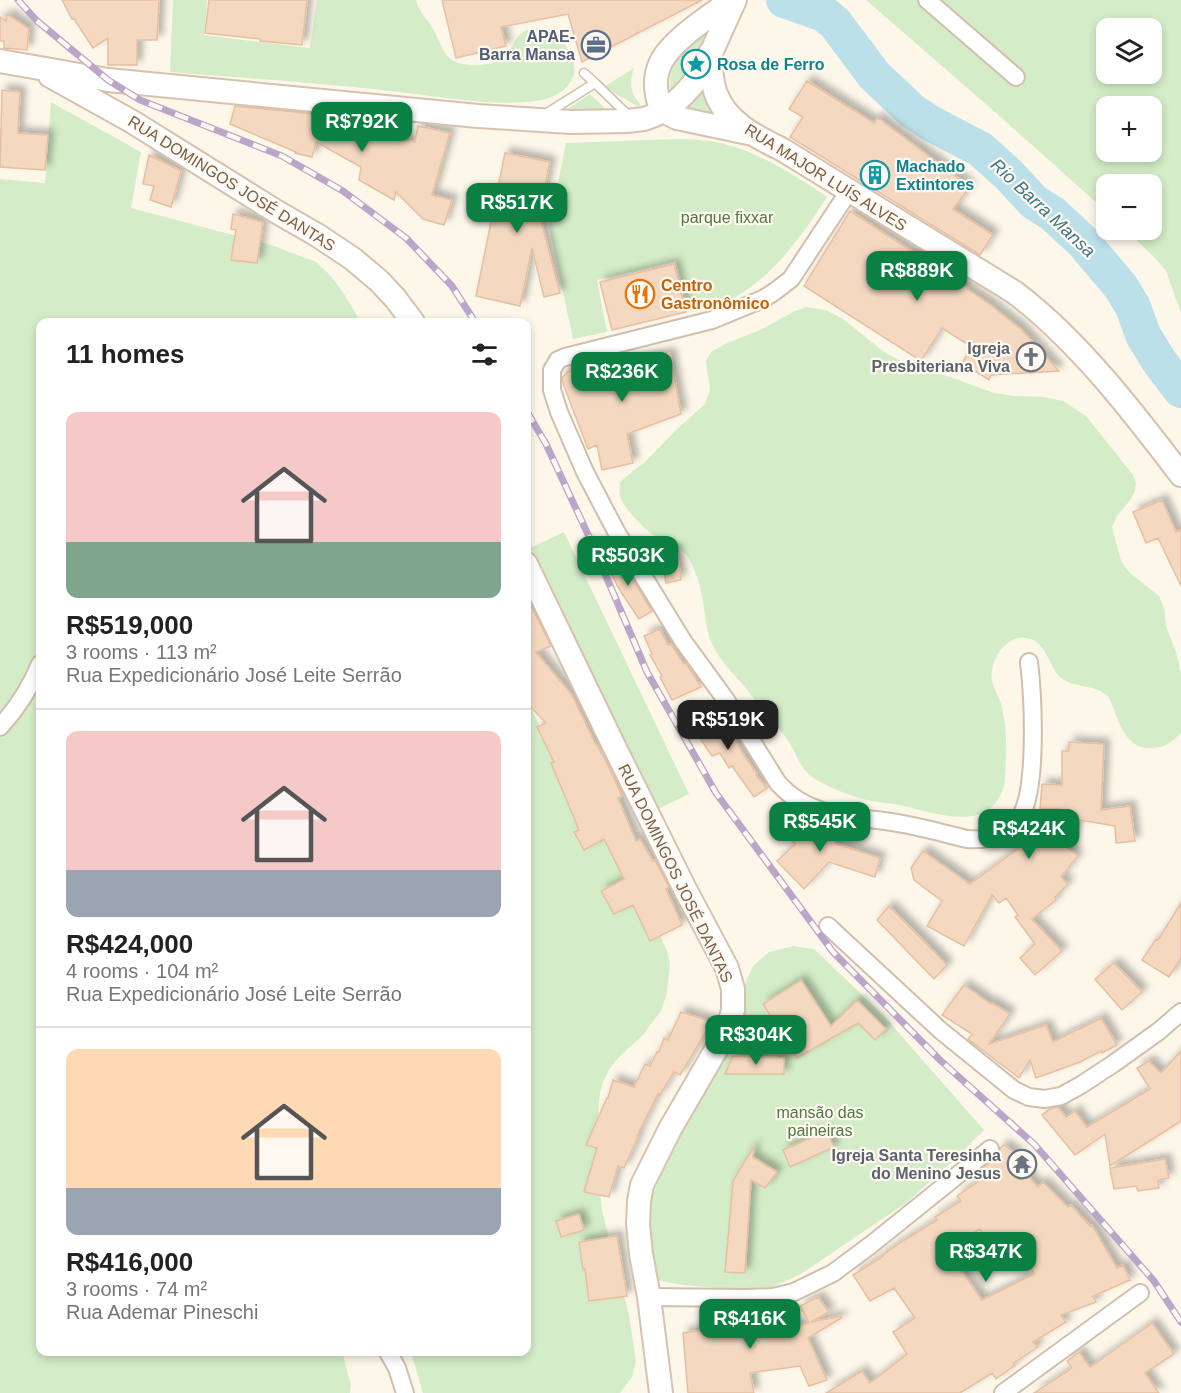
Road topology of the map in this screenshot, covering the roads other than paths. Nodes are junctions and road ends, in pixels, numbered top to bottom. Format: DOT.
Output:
graph roads {
  1 [pos="734,0"];
  2 [pos="927,0"];
  3 [pos="710,53"];
  4 [pos="0,61"];
  5 [pos="33,66"];
  6 [pos="584,73"];
  7 [pos="1016,77"];
  8 [pos="595,83"];
  9 [pos="651,115"];
  10 [pos="535,120"];
  11 [pos="687,120"];
  12 [pos="752,134"];
  13 [pos="849,191"];
  14 [pos="410,318"];
  15 [pos="1181,475"];
  16 [pos="531,574"];
  17 [pos="1029,662"];
  18 [pos="36,674"];
  19 [pos="0,727"];
  20 [pos="828,926"];
  21 [pos="1181,1012"];
  22 [pos="990,1149"];
  23 [pos="1140,1293"];
  24 [pos="649,1296"];
  25 [pos="390,1356"];
  26 [pos="405,1393"];
  27 [pos="661,1393"];
  28 [pos="1003,1393"];
  1 -- 3 [label="street"];
  1 -- 9 [label="street"];
  2 -- 7 [label="street"];
  3 -- 9 [label="street"];
  3 -- 12 [label="street, RUA MAJOR LUÍS ALVES"];
  4 -- 5 [label="street"];
  5 -- 10 [label="street"];
  5 -- 14 [label="street, RUA DOMINGOS JOSÉ DANTAS"];
  6 -- 8 [label="lane"];
  8 -- 9 [label="lane"];
  8 -- 10 [label="lane"];
  9 -- 10 [label="street"];
  9 -- 11 [label="street"];
  9 -- 11 [label="street"];
  11 -- 12 [label="street"];
  12 -- 13 [label="street, RUA MAJOR LUÍS ALVES"];
  13 -- 15 [label="street, RUA MAJOR LUÍS ALVES"];
  13 -- 17 [label="street"];
  16 -- 24 [label="street, RUA DOMINGOS JOSÉ DANTAS"];
  18 -- 19 [label="street"];
  20 -- 21 [label="street"];
  22 -- 24 [label="street"];
  23 -- 28 [label="street"];
  24 -- 27 [label="street, RUA DOMINGOS JOSÉ DANTAS"];
  25 -- 26 [label="street"];
}
